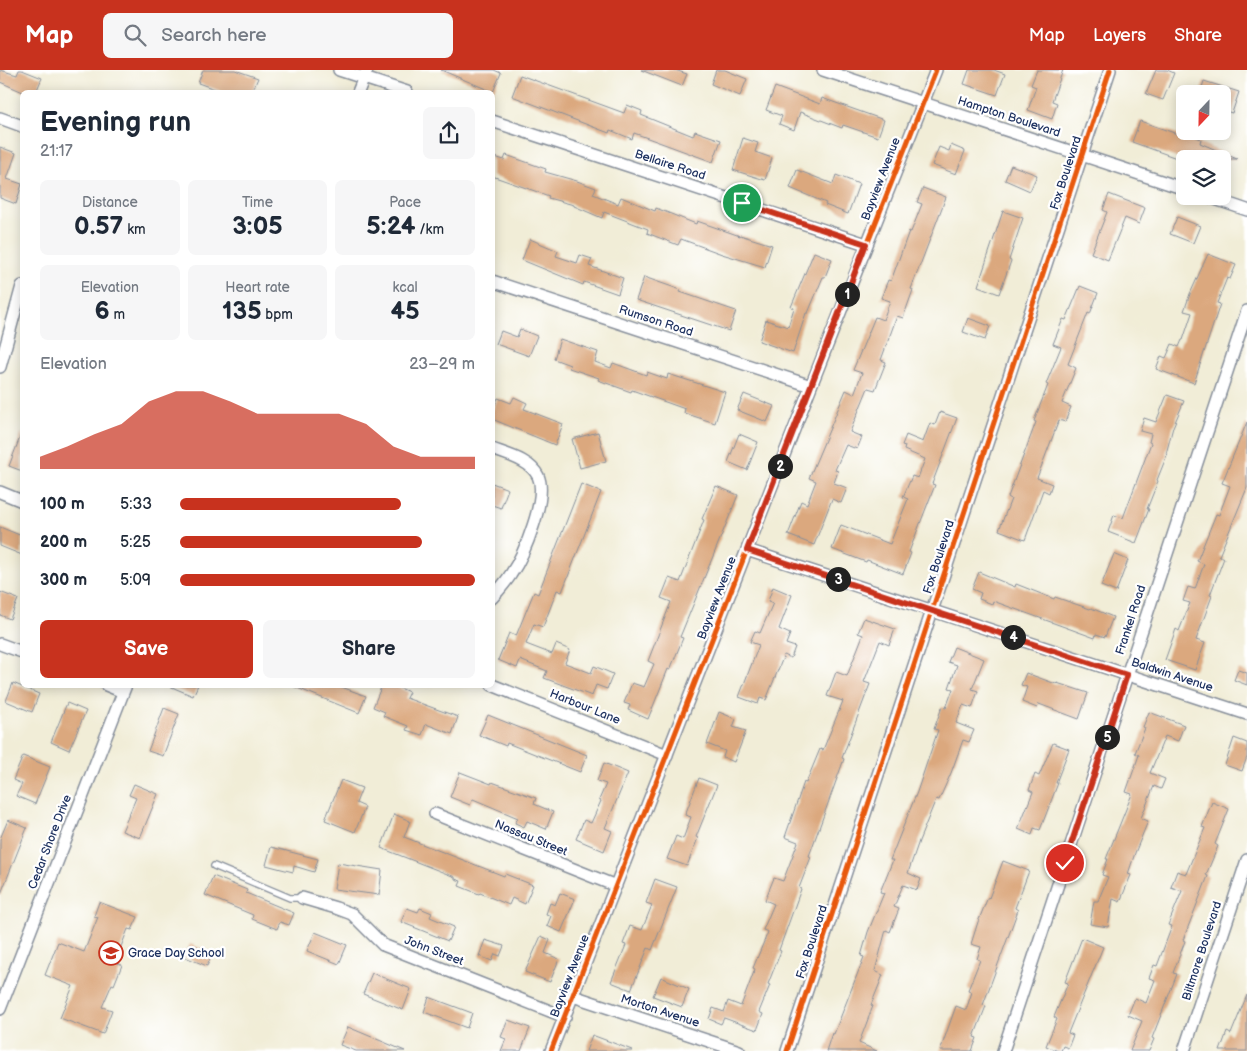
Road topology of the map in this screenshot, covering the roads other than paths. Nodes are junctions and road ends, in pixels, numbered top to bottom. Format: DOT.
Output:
graph roads {
  1 [pos="339,70"];
  2 [pos="824,70"];
  3 [pos="936,70"];
  4 [pos="1110,70"];
  5 [pos="365,74"];
  6 [pos="359,90"];
  7 [pos="402,90"];
  8 [pos="922,103"];
  9 [pos="0,118"];
  10 [pos="495,122"];
  11 [pos="20,125"];
  12 [pos="1082,155"];
  13 [pos="1176,186"];
  14 [pos="1231,205"];
  15 [pos="1247,210"];
  16 [pos="866,244"];
  17 [pos="495,283"];
  18 [pos="20,293"];
  19 [pos="1247,311"];
  20 [pos="0,367"];
  21 [pos="811,386"];
  22 [pos="495,450"];
  23 [pos="0,492"];
  24 [pos="20,500"];
  25 [pos="747,550"];
  26 [pos="495,594"];
  27 [pos="932,610"];
  28 [pos="0,644"];
  29 [pos="20,651"];
  30 [pos="1127,675"];
  31 [pos="495,686"];
  32 [pos="124,688"];
  33 [pos="1247,714"];
  34 [pos="668,755"];
  35 [pos="435,814"];
  36 [pos="1247,860"];
  37 [pos="214,866"];
  38 [pos="616,886"];
  39 [pos="302,898"];
  40 [pos="573,996"];
  41 [pos="0,1009"];
  42 [pos="565,1017"];
  43 [pos="551,1051"];
  44 [pos="739,1051"];
  45 [pos="787,1051"];
  46 [pos="1003,1051"];
  47 [pos="1184,1051"];
  1 -- 5 [label="street"];
  2 -- 8 [label="street, Hampton Boulevard"];
  3 -- 8 [label="street, Bayview Avenue"];
  4 -- 12 [label="street, Fox Boulevard"];
  5 -- 6 [label="street"];
  5 -- 7 [label="street"];
  8 -- 12 [label="street, Hampton Boulevard"];
  8 -- 16 [label="street, Bayview Avenue"];
  9 -- 11 [label="street"];
  10 -- 16 [label="street, Bellaire Road"];
  12 -- 13 [label="street, Hampton Boulevard"];
  12 -- 27 [label="street, Fox Boulevard"];
  14 -- 15 [label="street"];
  16 -- 21 [label="street, Bayview Avenue"];
  17 -- 21 [label="street, Rumson Road"];
  18 -- 20 [label="street"];
  19 -- 30 [label="street, Frankel Road"];
  21 -- 25 [label="street, Bayview Avenue"];
  22 -- 26 [label="street"];
  23 -- 24 [label="street"];
  25 -- 27 [label="street, Baldwin Avenue"];
  25 -- 34 [label="street, Bayview Avenue"];
  27 -- 30 [label="street, Baldwin Avenue"];
  27 -- 45 [label="street, Fox Boulevard"];
  28 -- 29 [label="street"];
  30 -- 33 [label="street, Baldwin Avenue"];
  30 -- 46 [label="street, Frankel Road"];
  31 -- 34 [label="street, Harbour Lane"];
  32 -- 41 [label="street, Cedar Shore Drive"];
  34 -- 38 [label="street, Bayview Avenue"];
  35 -- 38 [label="street, Nassau Street"];
  36 -- 47 [label="street, Biltmore Boulevard"];
  37 -- 39 [label="lane"];
  38 -- 40 [label="street, Bayview Avenue"];
  39 -- 42 [label="street, John Street"];
  40 -- 42 [label="street, Bayview Avenue"];
  40 -- 44 [label="street, Morton Avenue"];
  42 -- 43 [label="street, Bayview Avenue"];
}
